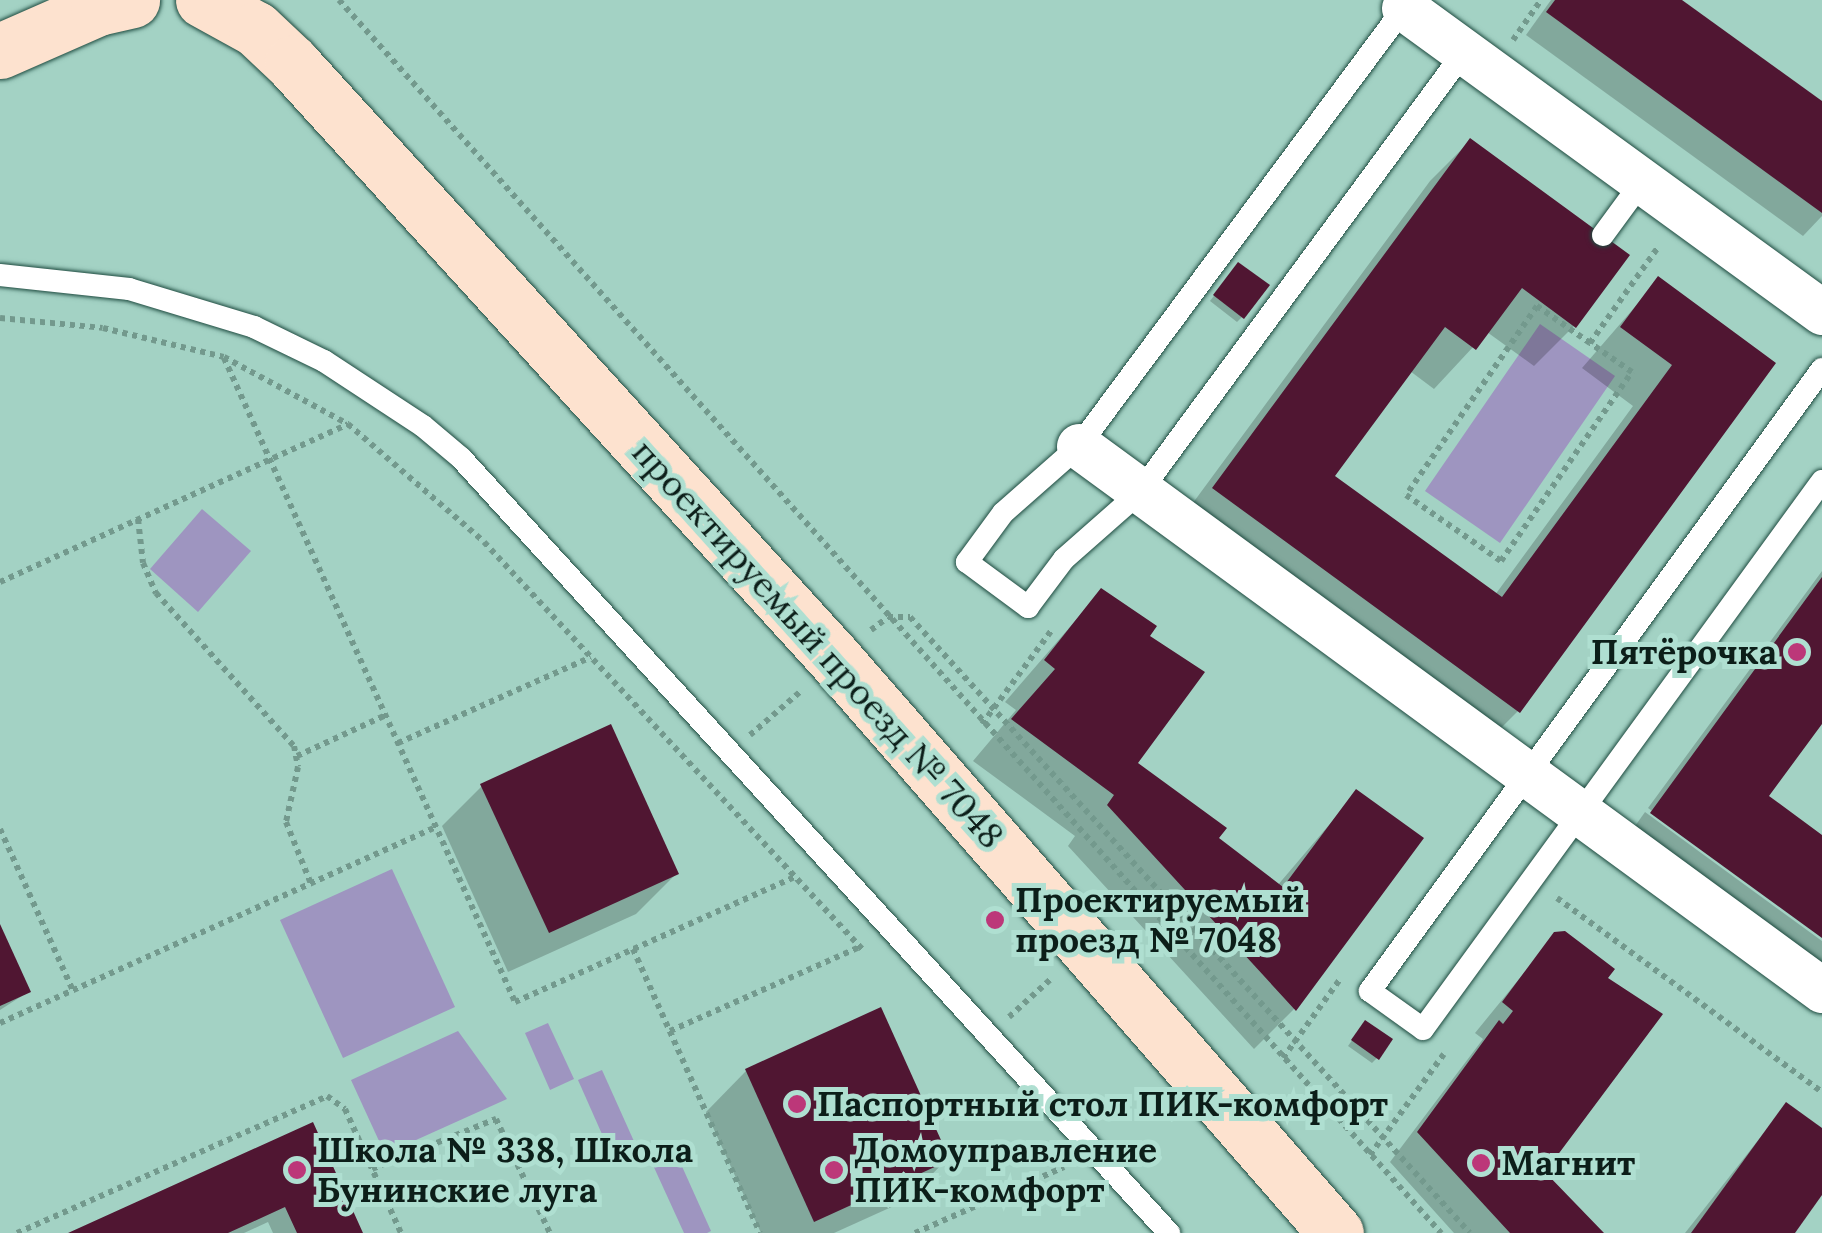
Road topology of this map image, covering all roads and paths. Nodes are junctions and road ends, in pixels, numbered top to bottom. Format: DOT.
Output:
graph roads {
  1 [pos="132,0"];
  2 [pos="203,0"];
  3 [pos="339,0"];
  4 [pos="1404,8"];
  5 [pos="0,51"];
  6 [pos="1464,52"];
  7 [pos="1642,182"];
  8 [pos="1604,236"];
  9 [pos="1659,246"];
  10 [pos="0,275"];
  11 [pos="1822,312"];
  12 [pos="0,318"];
  13 [pos="1590,343"];
  14 [pos="224,356"];
  15 [pos="1822,369"];
  16 [pos="348,424"];
  17 [pos="1079,446"];
  18 [pos="270,460"];
  19 [pos="1822,481"];
  20 [pos="1140,492"];
  21 [pos="138,520"];
  22 [pos="0,582"];
  23 [pos="888,616"];
  24 [pos="1058,622"];
  25 [pos="591,656"];
  26 [pos="994,708"];
  27 [pos="386,716"];
  28 [pos="982,724"];
  29 [pos="398,743"];
  30 [pos="297,756"];
  31 [pos="1527,774"];
  32 [pos="1580,814"];
  33 [pos="436,827"];
  34 [pos="0,829"];
  35 [pos="795,877"];
  36 [pos="312,884"];
  37 [pos="1558,898"];
  38 [pos="860,947"];
  39 [pos="634,950"];
  40 [pos="873,961"];
  41 [pos="1822,990"];
  42 [pos="73,991"];
  43 [pos="0,1023"];
  44 [pos="670,1031"];
  45 [pos="1822,1092"];
  46 [pos="1052,1153"];
  47 [pos="1064,1166"];
  48 [pos="372,1169"];
  49 [pos="1076,1180"];
  50 [pos="16,1233"];
  51 [pos="401,1233"];
  52 [pos="550,1233"];
  53 [pos="760,1233"];
  54 [pos="915,1233"];
  55 [pos="1170,1233"];
  56 [pos="1336,1233"];
  57 [pos="1441,1233"];
  58 [pos="1470,1233"];
  1 -- 5 [label="main road"];
  2 -- 56 [label="main road, проектируемый проезд № 7048"];
  3 -- 23 [label="path"];
  4 -- 6 [label="street"];
  4 -- 17 [label="lane"];
  6 -- 7 [label="street"];
  6 -- 20 [label="lane"];
  7 -- 8 [label="lane"];
  7 -- 11 [label="street"];
  9 -- 13 [label="path"];
  10 -- 55 [label="lane"];
  12 -- 14 [label="path"];
  13 -- 13 [label="path"];
  14 -- 16 [label="path"];
  14 -- 18 [label="path"];
  15 -- 31 [label="lane"];
  16 -- 18 [label="path"];
  16 -- 25 [label="path"];
  17 -- 20 [label="street"];
  17 -- 20 [label="lane"];
  18 -- 21 [label="path"];
  18 -- 27 [label="path"];
  19 -- 32 [label="lane"];
  20 -- 31 [label="street"];
  21 -- 22 [label="path"];
  21 -- 30 [label="path"];
  23 -- 26 [label="path"];
  23 -- 28 [label="path"];
  24 -- 26 [label="path"];
  25 -- 29 [label="path"];
  25 -- 35 [label="path"];
  26 -- 28 [label="path"];
  26 -- 58 [label="path"];
  27 -- 29 [label="path"];
  27 -- 30 [label="path"];
  28 -- 57 [label="path"];
  29 -- 33 [label="path"];
  30 -- 36 [label="path"];
  31 -- 32 [label="street"];
  31 -- 32 [label="lane"];
  32 -- 41 [label="street"];
  33 -- 36 [label="path"];
  33 -- 39 [label="path"];
  34 -- 42 [label="path"];
  35 -- 38 [label="path"];
  35 -- 39 [label="path"];
  36 -- 42 [label="path"];
  37 -- 45 [label="path"];
  38 -- 40 [label="path"];
  38 -- 44 [label="path"];
  39 -- 44 [label="path"];
  42 -- 43 [label="path"];
  44 -- 53 [label="path"];
  46 -- 47 [label="path"];
  47 -- 49 [label="path"];
  47 -- 54 [label="path"];
  48 -- 50 [label="path"];
  48 -- 51 [label="path"];
  48 -- 52 [label="path"];
}
